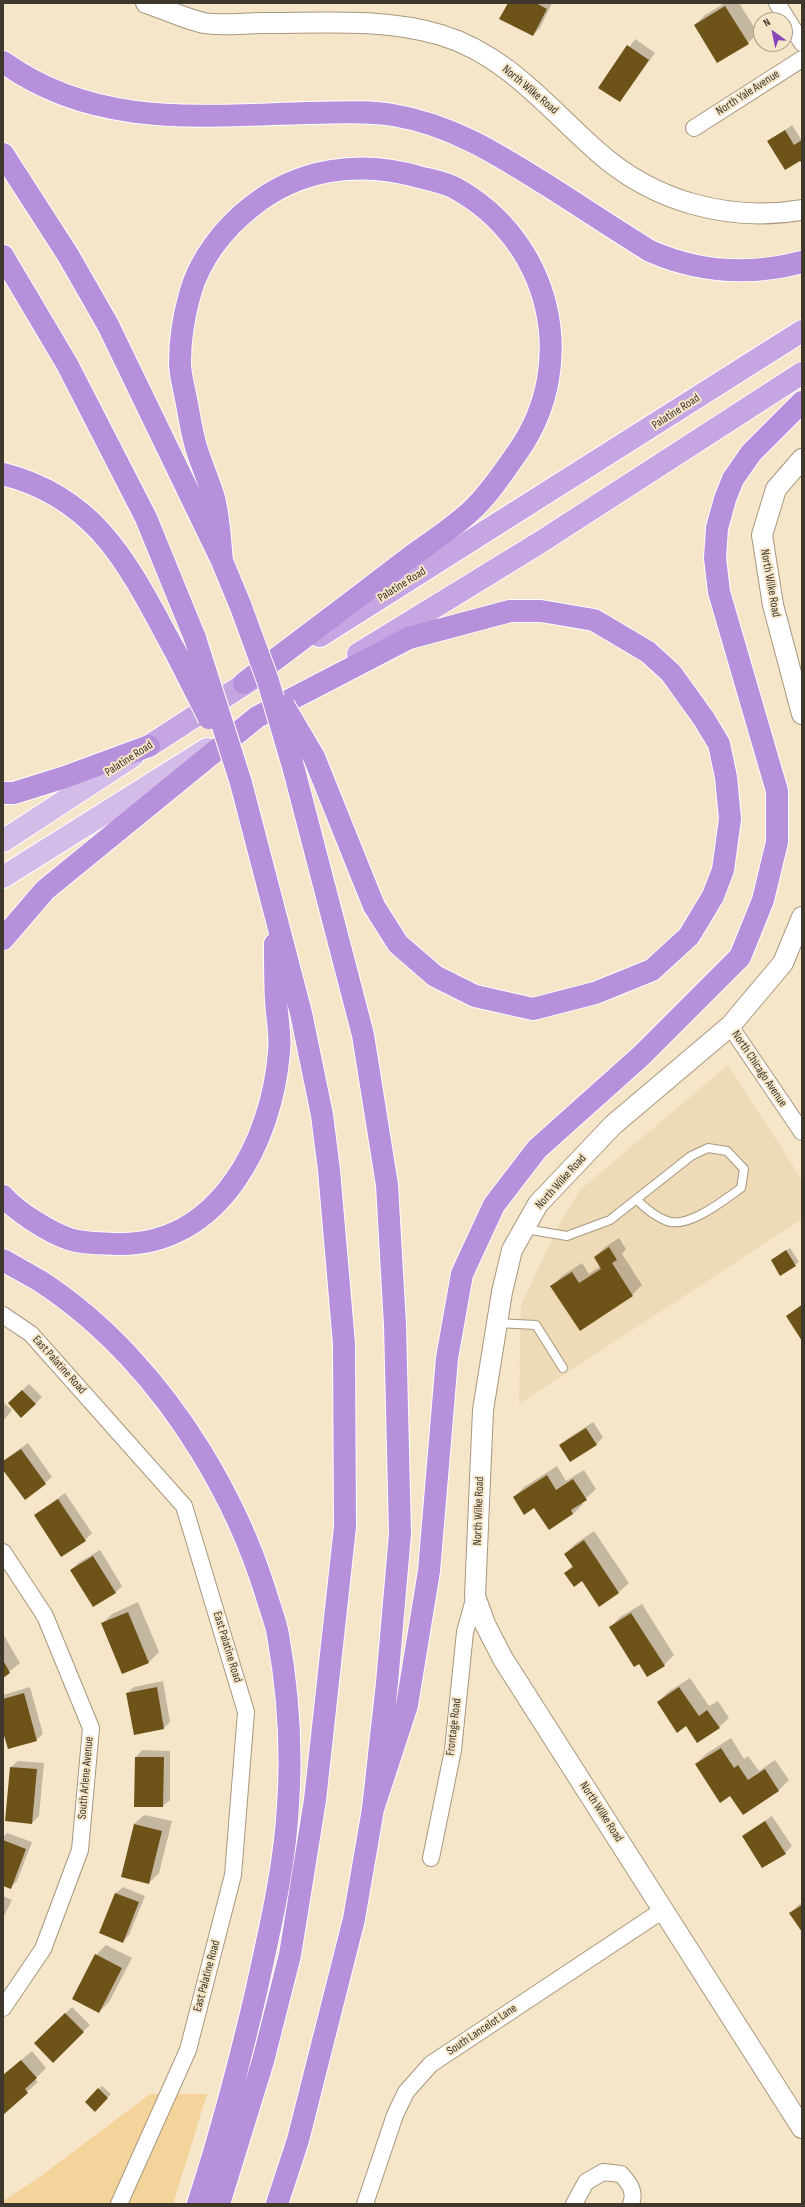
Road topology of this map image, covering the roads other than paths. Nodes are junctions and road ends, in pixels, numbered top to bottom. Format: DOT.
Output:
graph roads {
  1 [pos="146,3"];
  2 [pos="777,3"];
  3 [pos="802,42"];
  4 [pos="802,59"];
  5 [pos="3,62"];
  6 [pos="694,128"];
  7 [pos="3,154"];
  8 [pos="800,210"];
  9 [pos="3,256"];
  10 [pos="802,262"];
  11 [pos="802,331"];
  12 [pos="802,372"];
  13 [pos="802,402"];
  14 [pos="802,459"];
  15 [pos="3,474"];
  16 [pos="222,561"];
  17 [pos="268,681"];
  18 [pos="244,683"];
  19 [pos="802,714"];
  20 [pos="257,717"];
  21 [pos="149,746"];
  22 [pos="244,792"];
  23 [pos="3,793"];
  24 [pos="3,841"];
  25 [pos="3,877"];
  26 [pos="274,908"];
  27 [pos="802,917"];
  28 [pos="3,939"];
  29 [pos="730,1026"];
  30 [pos="802,1132"];
  31 [pos="3,1196"];
  32 [pos="637,1200"];
  33 [pos="524,1229"];
  34 [pos="3,1260"];
  35 [pos="3,1315"];
  36 [pos="497,1323"];
  37 [pos="563,1368"];
  38 [pos="3,1552"];
  39 [pos="475,1596"];
  40 [pos="373,1809"];
  41 [pos="431,1858"];
  42 [pos="663,1910"];
  43 [pos="3,2008"];
  44 [pos="802,2128"];
  45 [pos="119,2204"];
  46 [pos="198,2204"];
  47 [pos="219,2204"];
  48 [pos="277,2204"];
  49 [pos="365,2204"];
  50 [pos="574,2204"];
  51 [pos="631,2204"];
  1 -- 8 [label="street, North Wilke Road"];
  2 -- 3 [label="street"];
  4 -- 6 [label="street, North Yale Avenue"];
  5 -- 10 [label="highway"];
  7 -- 16 [label="highway"];
  9 -- 22 [label="highway, bridge"];
  11 -- 18 [label="highway, Palatine Road"];
  12 -- 20 [label="highway"];
  13 -- 40 [label="highway"];
  14 -- 19 [label="street, North Wilke Road"];
  15 -- 22 [label="highway, bridge"];
  16 -- 17 [label="highway, bridge"];
  16 -- 18 [label="highway"];
  17 -- 20 [label="highway, bridge"];
  17 -- 40 [label="highway, bridge"];
  18 -- 21 [label="highway, Palatine Road"];
  20 -- 25 [label="main road"];
  20 -- 28 [label="highway"];
  21 -- 23 [label="highway"];
  21 -- 24 [label="main road, Palatine Road"];
  22 -- 26 [label="highway"];
  26 -- 31 [label="highway"];
  26 -- 47 [label="highway"];
  27 -- 29 [label="street, North Wilke Road"];
  29 -- 30 [label="street, North Chicago Avenue"];
  29 -- 33 [label="street, North Wilke Road"];
  32 -- 32 [label="lane"];
  32 -- 33 [label="lane"];
  33 -- 36 [label="street, North Wilke Road"];
  34 -- 46 [label="highway"];
  35 -- 45 [label="street, East Palatine Road"];
  36 -- 37 [label="lane"];
  36 -- 39 [label="street, North Wilke Road"];
  38 -- 43 [label="street, South Arlene Avenue"];
  39 -- 41 [label="street, Frontage Road"];
  39 -- 42 [label="street, North Wilke Road"];
  40 -- 48 [label="highway"];
  42 -- 44 [label="street, North Wilke Road"];
  42 -- 49 [label="street, South Lancelot Lane"];
  50 -- 51 [label="street"];
}
